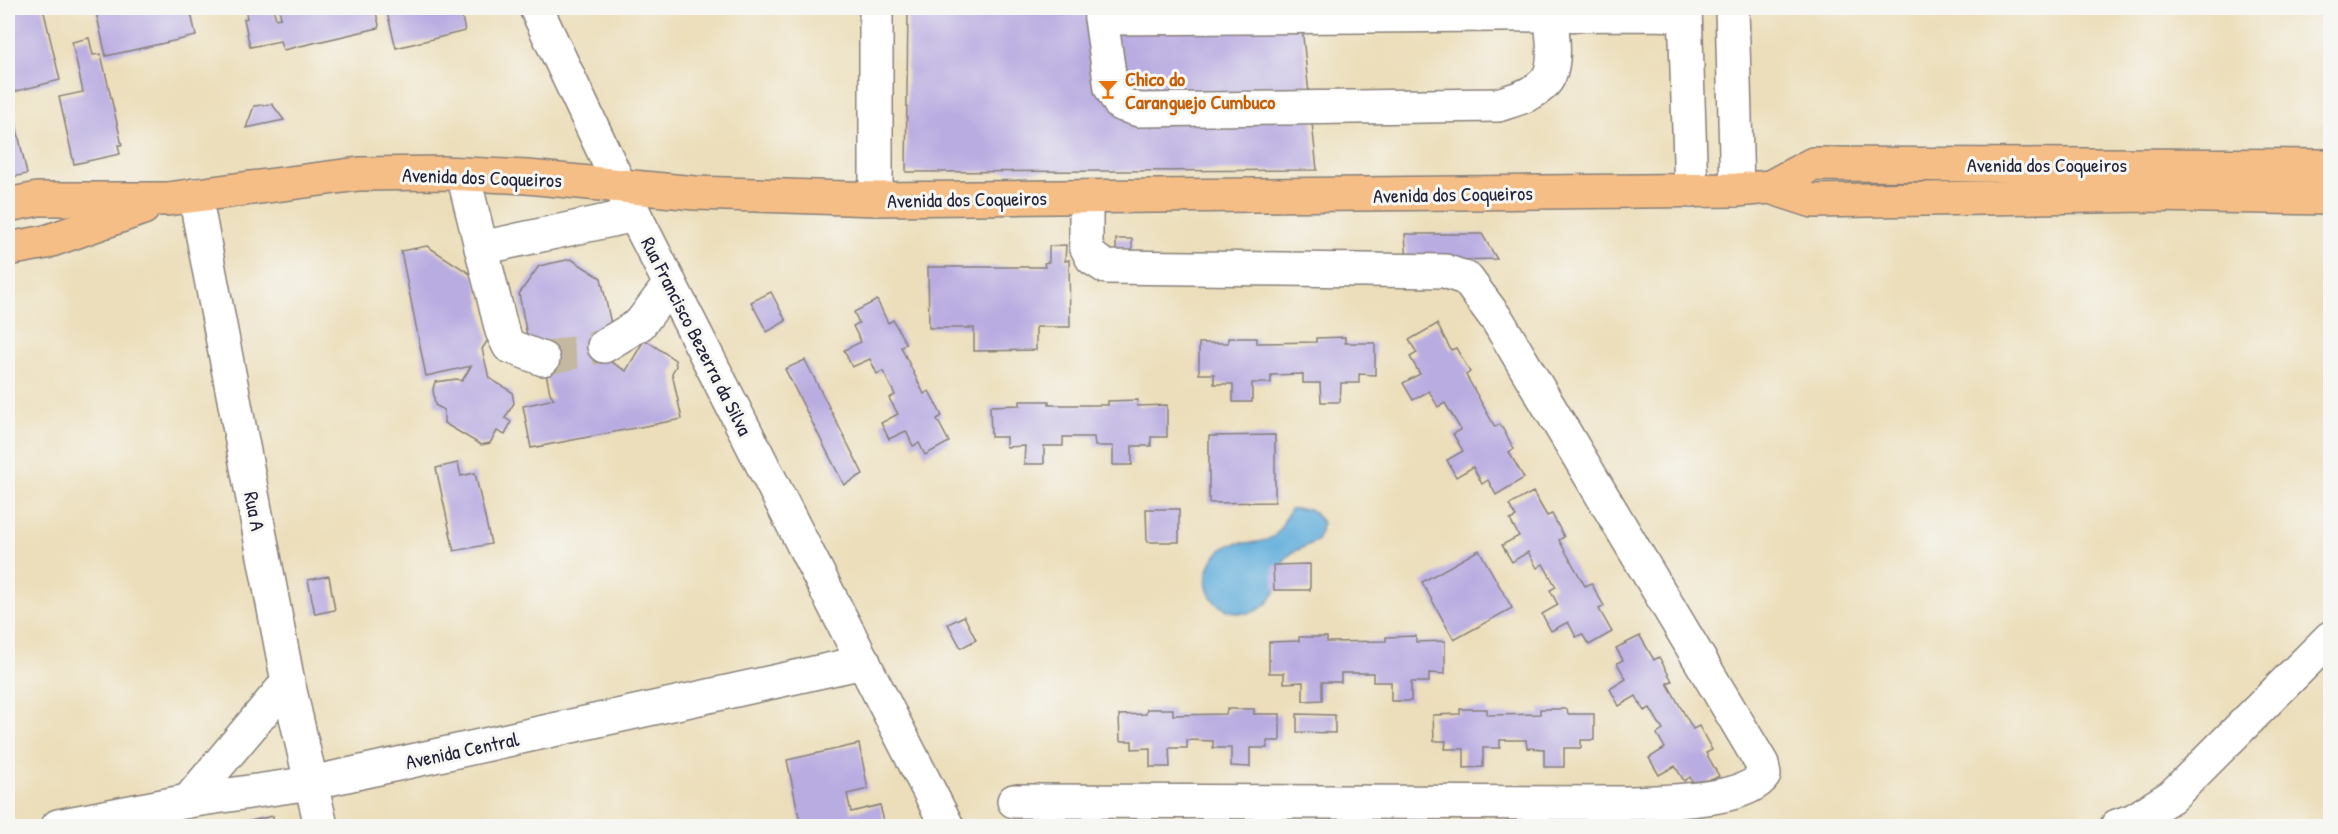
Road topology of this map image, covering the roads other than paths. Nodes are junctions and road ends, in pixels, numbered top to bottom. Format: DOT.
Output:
graph roads {
  1 [pos="536,8"];
  2 [pos="876,8"];
  3 [pos="1732,8"];
  4 [pos="1550,11"];
  5 [pos="1685,11"];
  6 [pos="1101,13"];
  7 [pos="2331,166"];
  8 [pos="463,174"];
  9 [pos="619,184"];
  10 [pos="1770,187"];
  11 [pos="1737,190"];
  12 [pos="1691,191"];
  13 [pos="181,197"];
  14 [pos="1086,197"];
  15 [pos="2331,198"];
  16 [pos="876,200"];
  17 [pos="8,205"];
  18 [pos="635,215"];
  19 [pos="481,248"];
  20 [pos="8,249"];
  21 [pos="670,284"];
  22 [pos="604,346"];
  23 [pos="543,359"];
  24 [pos="2331,638"];
  25 [pos="864,662"];
  26 [pos="288,682"];
  27 [pos="311,783"];
  28 [pos="188,801"];
  29 [pos="1014,801"];
  30 [pos="58,826"];
  31 [pos="321,826"];
  32 [pos="947,826"];
  33 [pos="2117,826"];
  1 -- 9 [label="street, Rua Francisco Bezerra da Silva"];
  2 -- 16 [label="street"];
  3 -- 11 [label="street"];
  4 -- 5 [label="street"];
  4 -- 6 [label="street"];
  4 -- 6 [label="street"];
  5 -- 12 [label="street"];
  7 -- 10 [label="main road, Avenida dos Coqueiros"];
  8 -- 9 [label="main road, Avenida dos Coqueiros"];
  8 -- 13 [label="main road, Avenida dos Coqueiros"];
  8 -- 19 [label="street"];
  9 -- 16 [label="main road, Avenida dos Coqueiros"];
  9 -- 18 [label="street, Rua Francisco Bezerra da Silva"];
  10 -- 11 [label="main road, Avenida dos Coqueiros"];
  10 -- 15 [label="main road, Avenida dos Coqueiros"];
  11 -- 12 [label="main road, Avenida dos Coqueiros"];
  12 -- 14 [label="main road, Avenida dos Coqueiros"];
  13 -- 17 [label="main road, Avenida dos Coqueiros"];
  13 -- 20 [label="main road, Avenida dos Coqueiros"];
  13 -- 26 [label="street, Rua A"];
  14 -- 16 [label="main road, Avenida dos Coqueiros"];
  14 -- 29 [label="street"];
  18 -- 19 [label="street"];
  18 -- 21 [label="street, Rua Francisco Bezerra da Silva"];
  19 -- 23 [label="street"];
  21 -- 22 [label="street"];
  21 -- 25 [label="street, Rua Francisco Bezerra da Silva"];
  24 -- 33 [label="street"];
  25 -- 27 [label="street, Avenida Central"];
  25 -- 32 [label="street, Rua Francisco Bezerra da Silva"];
  26 -- 27 [label="street, Rua A"];
  26 -- 28 [label="street"];
  27 -- 28 [label="street, Avenida Central"];
  27 -- 31 [label="street, Rua A"];
  28 -- 30 [label="street, Avenida Central"];
}
